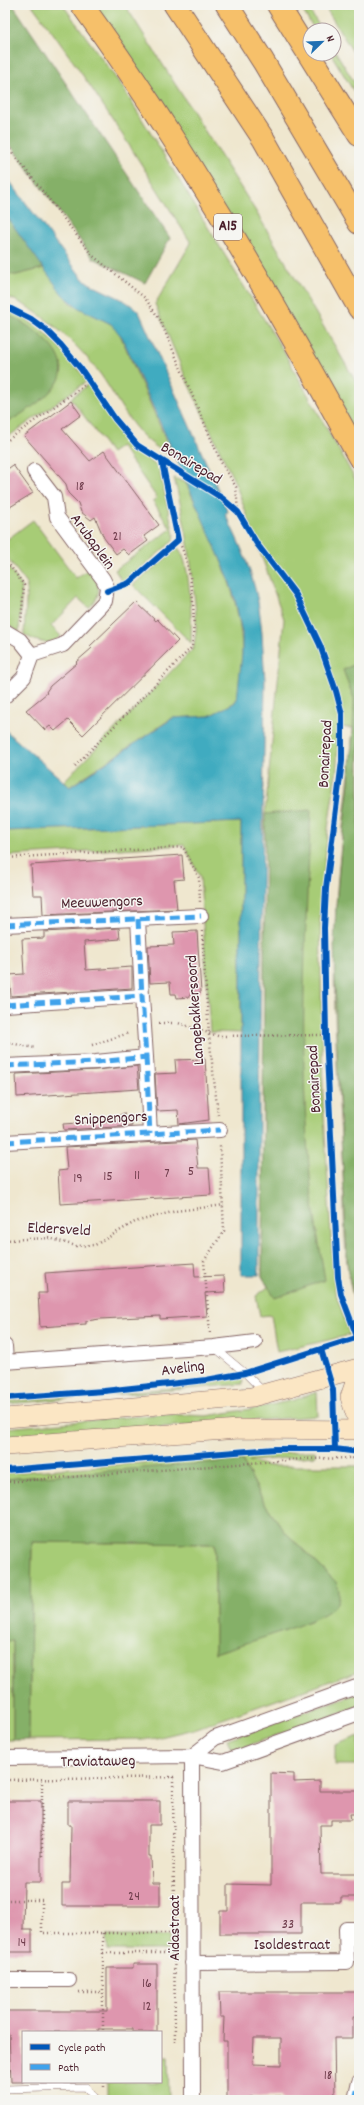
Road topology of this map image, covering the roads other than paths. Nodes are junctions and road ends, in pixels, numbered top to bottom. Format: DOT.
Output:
graph roads {
  1 [pos="82,5"];
  2 [pos="175,5"];
  3 [pos="227,5"];
  4 [pos="278,5"];
  5 [pos="359,135"];
  6 [pos="359,223"];
  7 [pos="359,308"];
  8 [pos="359,457"];
  9 [pos="34,471"];
  10 [pos="5,631"];
  11 [pos="32,655"];
  12 [pos="5,696"];
  13 [pos="201,916"];
  14 [pos="138,919"];
  15 [pos="5,925"];
  16 [pos="142,996"];
  17 [pos="5,1005"];
  18 [pos="146,1057"];
  19 [pos="5,1066"];
  20 [pos="220,1130"];
  21 [pos="150,1134"];
  22 [pos="5,1142"];
  23 [pos="255,1342"];
  24 [pos="5,1346"];
  25 [pos="213,1347"];
  26 [pos="6,1362"];
  27 [pos="359,1370"];
  28 [pos="266,1393"];
  29 [pos="5,1418"];
  30 [pos="359,1425"];
  31 [pos="359,1430"];
  32 [pos="5,1446"];
  33 [pos="359,1686"];
  34 [pos="359,1713"];
  35 [pos="192,1756"];
  36 [pos="5,1758"];
  37 [pos="359,1929"];
  38 [pos="192,1963"];
  39 [pos="5,1980"];
  40 [pos="69,1980"];
  41 [pos="359,2082"];
  42 [pos="5,2089"];
  43 [pos="96,2100"];
  44 [pos="193,2100"];
  45 [pos="355,2100"];
  1 -- 8 [label="highway, A15"];
  2 -- 7 [label="highway"];
  3 -- 6 [label="highway"];
  4 -- 5 [label="highway"];
  9 -- 11 [label="street, Arubaplein"];
  10 -- 11 [label="street"];
  11 -- 12 [label="street"];
  13 -- 14 [label="street, Meeuwengors"];
  14 -- 15 [label="street, Meeuwengors"];
  14 -- 16 [label="street"];
  16 -- 17 [label="street"];
  16 -- 18 [label="street"];
  18 -- 19 [label="street"];
  18 -- 21 [label="street"];
  20 -- 21 [label="street, Snippengors"];
  21 -- 22 [label="street, Snippengors"];
  23 -- 25 [label="street, Aveling"];
  24 -- 26 [label="street"];
  25 -- 26 [label="street, Aveling"];
  25 -- 28 [label="lane"];
  27 -- 28 [label="main road, Aveling"];
  27 -- 30 [label="main road"];
  28 -- 29 [label="main road, Aveling"];
  31 -- 32 [label="main road"];
  33 -- 35 [label="street"];
  34 -- 35 [label="street, Traviataweg"];
  35 -- 36 [label="street, Traviataweg"];
  35 -- 38 [label="street, Aïdastraat"];
  37 -- 38 [label="street, Isoldestraat"];
  38 -- 44 [label="street, Aïdastraat"];
  39 -- 40 [label="street"];
  41 -- 45 [label="street"];
  42 -- 43 [label="lane"];
}
